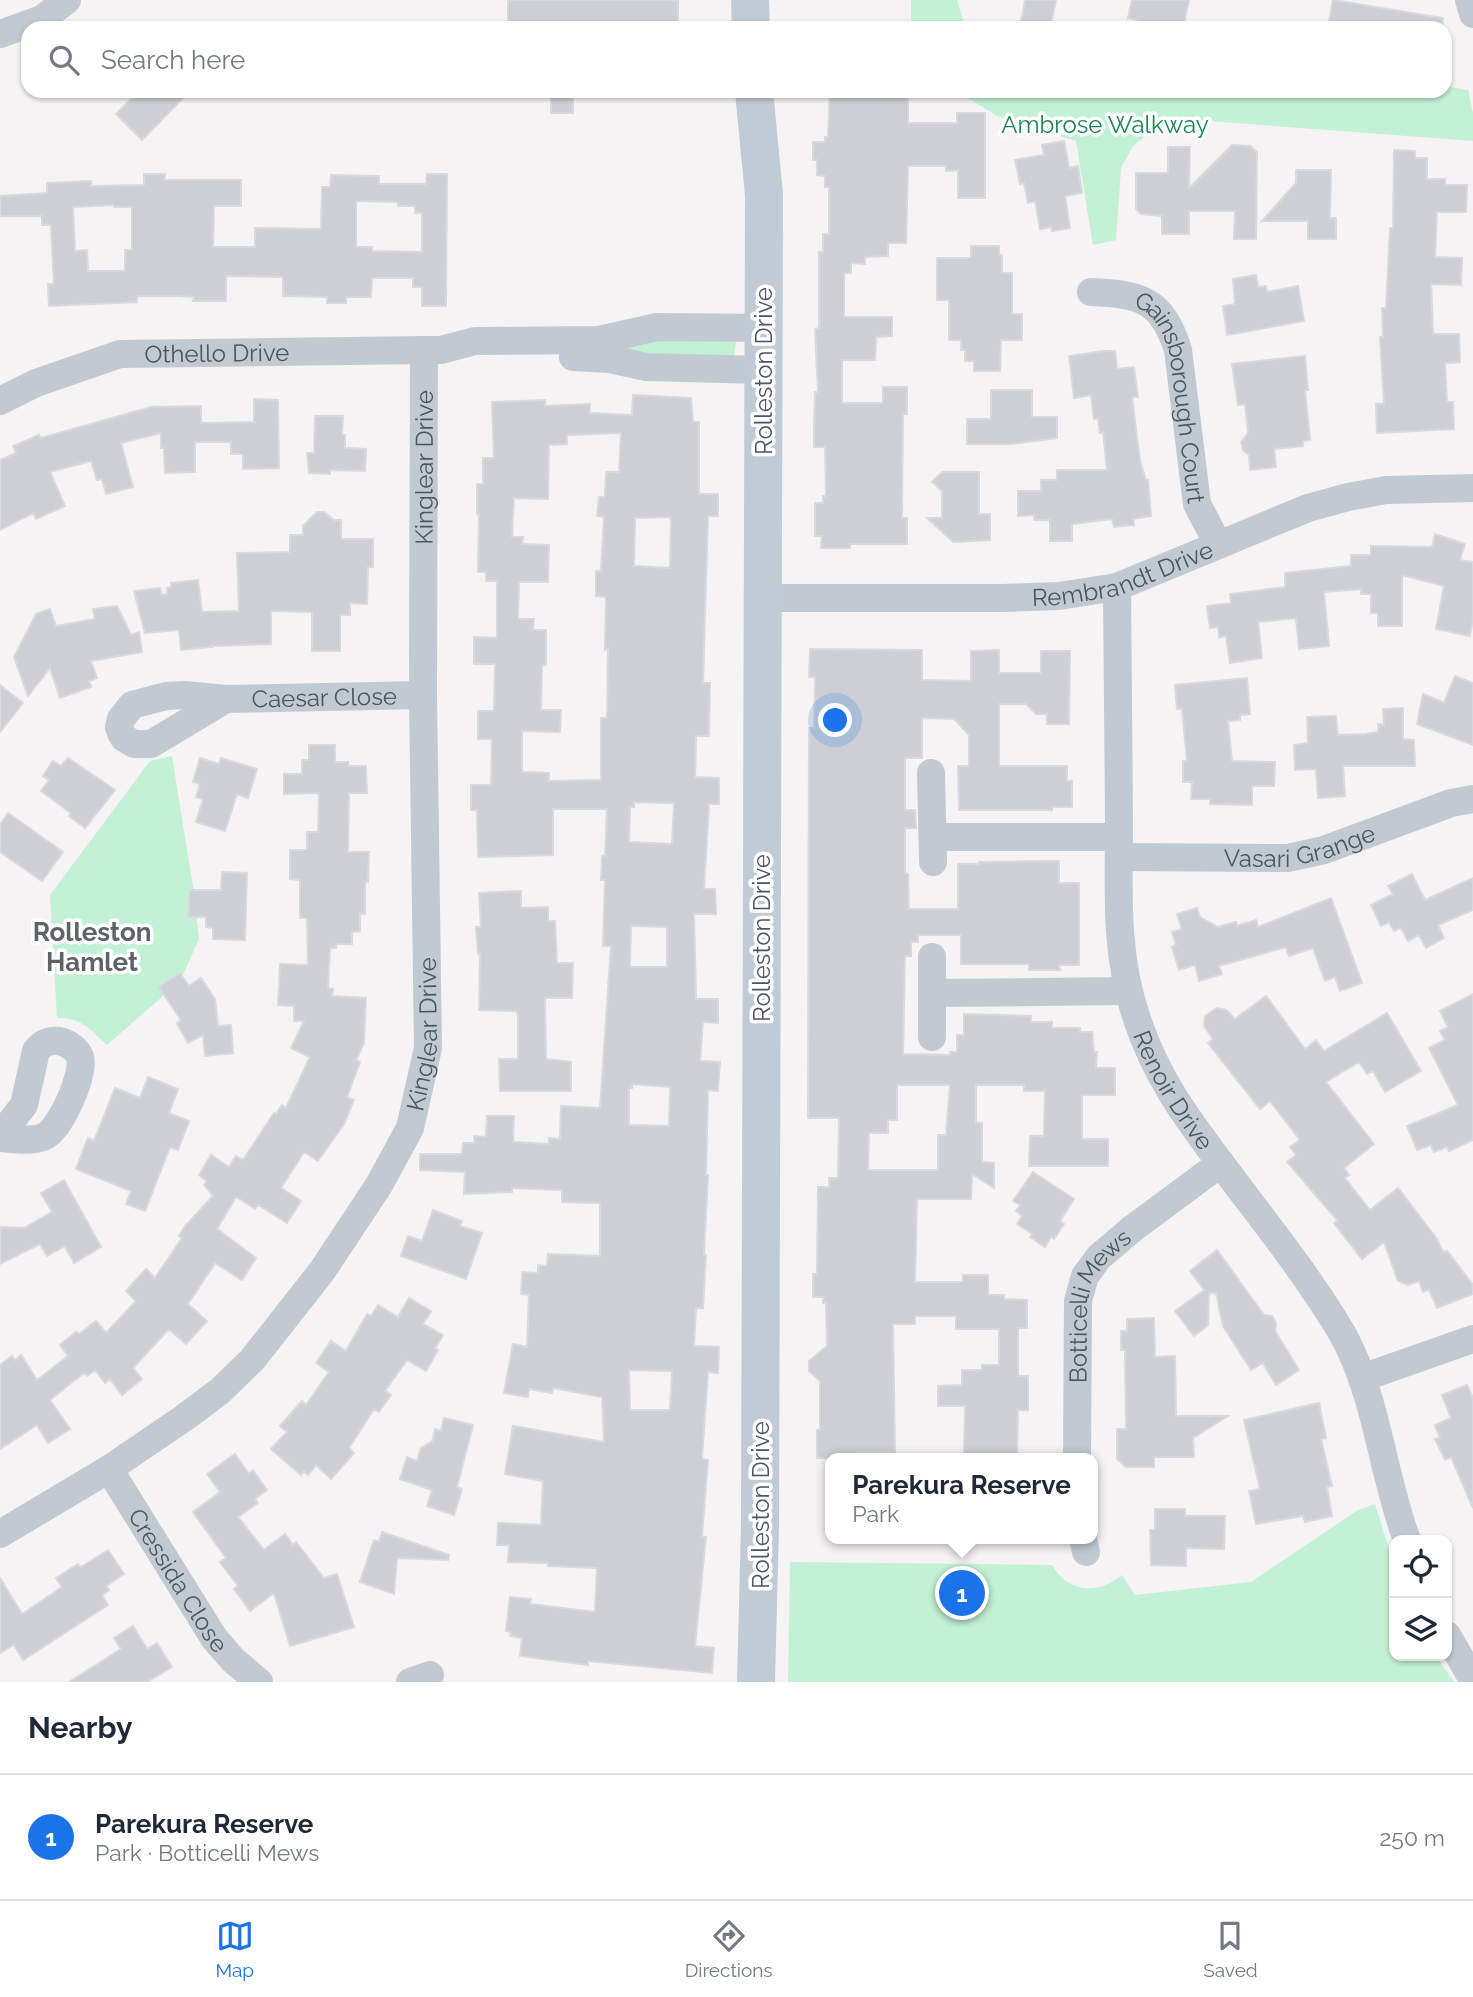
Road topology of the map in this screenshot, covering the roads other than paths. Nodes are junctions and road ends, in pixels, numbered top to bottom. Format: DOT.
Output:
graph roads {
  1 [pos="68,0"];
  2 [pos="750,0"];
  3 [pos="773,0"];
  4 [pos="1469,0"];
  5 [pos="1473,14"];
  6 [pos="36,21"];
  7 [pos="751,21"];
  8 [pos="773,21"];
  9 [pos="21,26"];
  10 [pos="0,34"];
  11 [pos="755,98"];
  12 [pos="771,98"];
  13 [pos="764,194"];
  14 [pos="1091,292"];
  15 [pos="763,328"];
  16 [pos="432,350"];
  17 [pos="763,370"];
  18 [pos="0,401"];
  19 [pos="1473,488"];
  20 [pos="1218,544"];
  21 [pos="1117,587"];
  22 [pos="762,598"];
  23 [pos="423,695"];
  24 [pos="226,699"];
  25 [pos="931,773"];
  26 [pos="1473,799"];
  27 [pos="1119,847"];
  28 [pos="932,957"];
  29 [pos="1128,991"];
  30 [pos="933,993"];
  31 [pos="932,1037"];
  32 [pos="0,1130"];
  33 [pos="0,1138"];
  34 [pos="1221,1163"];
  35 [pos="1473,1339"];
  36 [pos="1362,1378"];
  37 [pos="1077,1453"];
  38 [pos="109,1469"];
  39 [pos="0,1534"];
  40 [pos="1405,1535"];
  41 [pos="1452,1644"];
  42 [pos="1473,1680"];
  43 [pos="259,1682"];
  44 [pos="756,1682"];
  1 -- 6 [label="street"];
  2 -- 7 [label="main road"];
  3 -- 8 [label="main road"];
  4 -- 5 [label="street"];
  9 -- 10 [label="street"];
  11 -- 13 [label="main road, Rolleston Drive"];
  12 -- 13 [label="main road, Rolleston Drive"];
  13 -- 15 [label="main road, Rolleston Drive"];
  14 -- 20 [label="street, Gainsborough Court"];
  15 -- 16 [label="street, Othello Drive"];
  15 -- 17 [label="main road, Rolleston Drive"];
  16 -- 17 [label="street, Othello Drive"];
  16 -- 18 [label="street, Othello Drive"];
  16 -- 23 [label="street, Kinglear Drive"];
  17 -- 22 [label="main road, Rolleston Drive"];
  19 -- 20 [label="street, Rembrandt Drive"];
  20 -- 21 [label="street, Rembrandt Drive"];
  21 -- 22 [label="street, Rembrandt Drive"];
  21 -- 27 [label="street, Renoir Drive"];
  22 -- 44 [label="main road, Rolleston Drive"];
  23 -- 24 [label="street, Caesar Close"];
  23 -- 38 [label="street, Kinglear Drive"];
  25 -- 27 [label="street, Vasari Grange"];
  26 -- 27 [label="street, Vasari Grange"];
  27 -- 29 [label="street, Renoir Drive"];
  28 -- 30 [label="street"];
  29 -- 30 [label="street"];
  29 -- 34 [label="street, Renoir Drive"];
  30 -- 31 [label="street"];
  32 -- 33 [label="street"];
  34 -- 36 [label="street, Renoir Drive"];
  34 -- 37 [label="street, Botticelli Mews"];
  35 -- 36 [label="street"];
  36 -- 40 [label="street, Renoir Drive"];
  38 -- 39 [label="street, Kinglear Drive"];
  38 -- 43 [label="street, Cressida Close"];
  41 -- 42 [label="street"];
}
